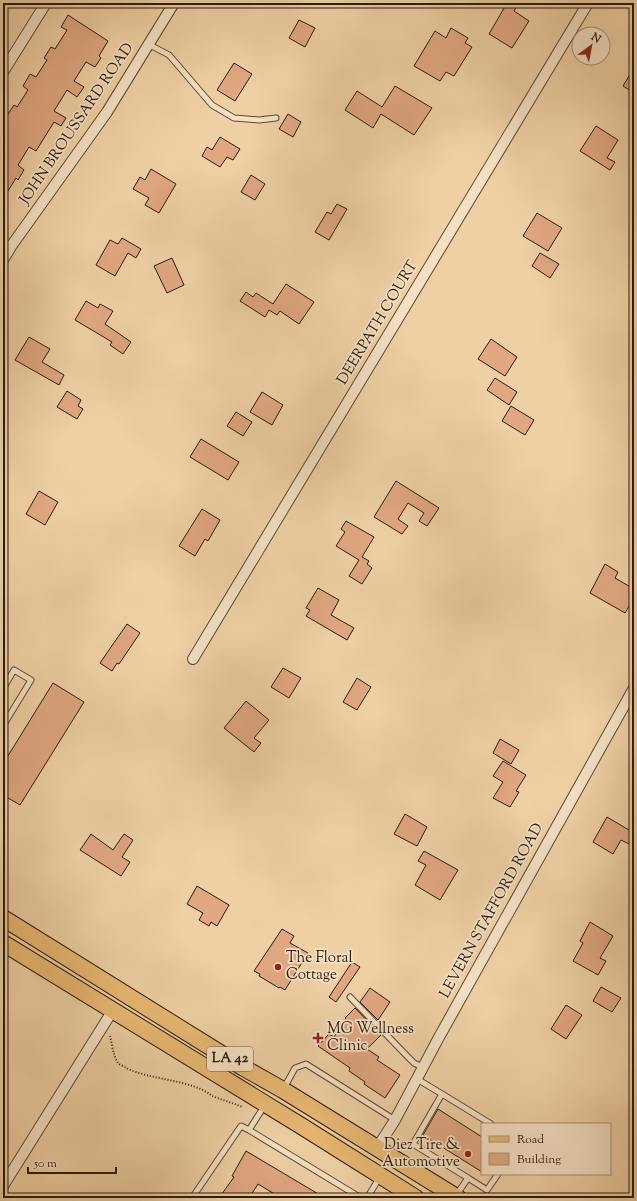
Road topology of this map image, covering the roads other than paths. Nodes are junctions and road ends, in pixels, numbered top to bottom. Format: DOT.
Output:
graph roads {
  1 [pos="46,3"];
  2 [pos="174,3"];
  3 [pos="588,3"];
  4 [pos="148,44"];
  5 [pos="3,72"];
  6 [pos="276,118"];
  7 [pos="3,260"];
  8 [pos="193,659"];
  9 [pos="634,688"];
  10 [pos="3,689"];
  11 [pos="3,726"];
  12 [pos="3,918"];
  13 [pos="3,944"];
  14 [pos="350,997"];
  15 [pos="112,1010"];
  16 [pos="147,1032"];
  17 [pos="226,1056"];
  18 [pos="422,1067"];
  19 [pos="417,1079"];
  20 [pos="283,1090"];
  21 [pos="442,1094"];
  22 [pos="262,1110"];
  23 [pos="395,1120"];
  24 [pos="489,1123"];
  25 [pos="302,1127"];
  26 [pos="248,1130"];
  27 [pos="377,1148"];
  28 [pos="497,1175"];
  29 [pos="381,1176"];
  30 [pos="468,1178"];
  31 [pos="3,1186"];
  32 [pos="457,1197"];
  33 [pos="192,1198"];
  34 [pos="361,1198"];
  35 [pos="367,1198"];
  36 [pos="416,1198"];
  1 -- 5 [label="street"];
  2 -- 4 [label="street, JOHN BROUSSARD ROAD"];
  3 -- 8 [label="street, DEERPATH COURT"];
  4 -- 6 [label="lane"];
  4 -- 7 [label="street, JOHN BROUSSARD ROAD"];
  9 -- 18 [label="street, LEVERN STAFFORD ROAD"];
  10 -- 11 [label="lane"];
  12 -- 17 [label="main road, LA 42"];
  13 -- 15 [label="main road, LA 42"];
  14 -- 18 [label="lane"];
  15 -- 16 [label="main road, LA 42"];
  15 -- 31 [label="street"];
  16 -- 17 [label="main road"];
  16 -- 22 [label="main road, LA 42"];
  17 -- 20 [label="main road, LA 42"];
  18 -- 19 [label="street, LEVERN STAFFORD ROAD"];
  19 -- 21 [label="lane"];
  19 -- 23 [label="street, LEVERN STAFFORD ROAD"];
  20 -- 23 [label="lane"];
  20 -- 27 [label="main road, LA 42"];
  21 -- 24 [label="lane"];
  21 -- 30 [label="lane"];
  22 -- 25 [label="main road, LA 42"];
  22 -- 26 [label="lane"];
  23 -- 27 [label="street, LEVERN STAFFORD ROAD"];
  25 -- 27 [label="main road"];
  25 -- 29 [label="main road, LA 42"];
  26 -- 33 [label="lane"];
  26 -- 34 [label="lane"];
  27 -- 32 [label="main road, LA 42"];
  28 -- 30 [label="lane"];
  29 -- 35 [label="lane"];
  29 -- 36 [label="main road, LA 42"];
  30 -- 32 [label="lane"];
}
